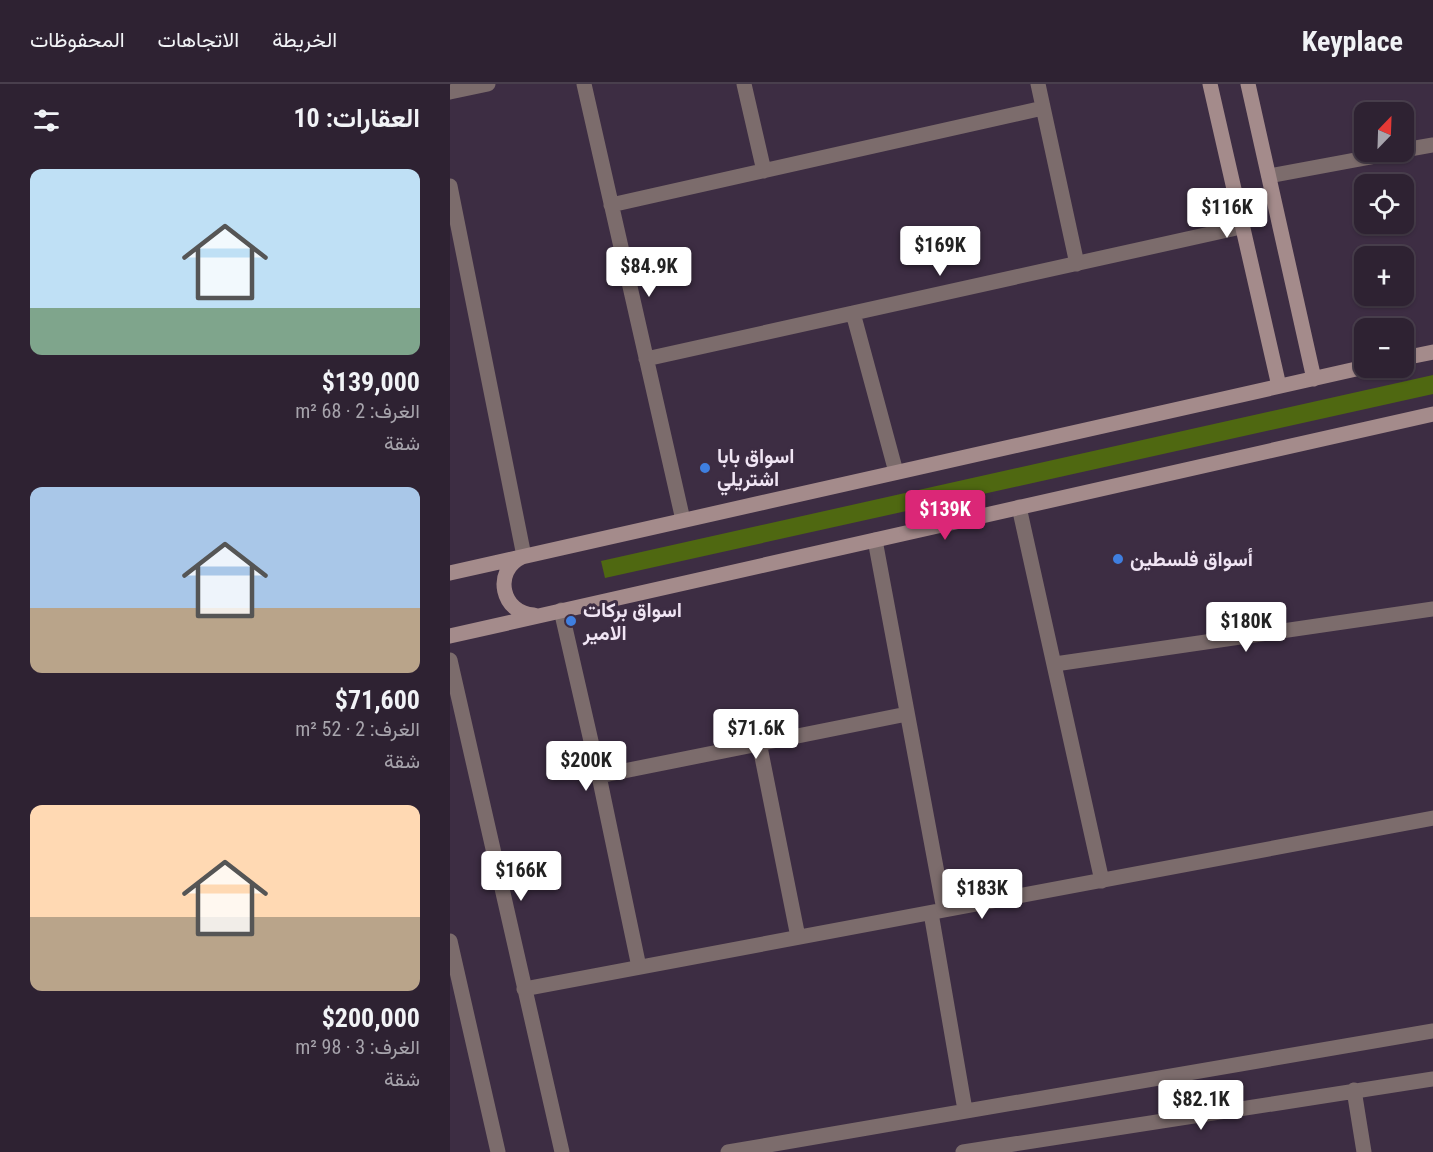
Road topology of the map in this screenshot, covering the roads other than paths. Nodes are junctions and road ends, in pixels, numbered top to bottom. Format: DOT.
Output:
graph roads {
  1 [pos="488,84"];
  2 [pos="584,84"];
  3 [pos="744,84"];
  4 [pos="1038,84"];
  5 [pos="1210,84"];
  6 [pos="1248,84"];
  7 [pos="450,92"];
  8 [pos="1043,108"];
  9 [pos="1433,145"];
  10 [pos="1414,148"];
  11 [pos="1354,160"];
  12 [pos="764,171"];
  13 [pos="1269,176"];
  14 [pos="450,186"];
  15 [pos="611,205"];
  16 [pos="1241,227"];
  17 [pos="1077,264"];
  18 [pos="853,313"];
  19 [pos="1433,352"];
  20 [pos="1414,356"];
  21 [pos="646,359"];
  22 [pos="1354,370"];
  23 [pos="1314,379"];
  24 [pos="1279,386"];
  25 [pos="1433,414"];
  26 [pos="896,472"];
  27 [pos="1019,507"];
  28 [pos="683,520"];
  29 [pos="875,540"];
  30 [pos="524,556"];
  31 [pos="450,573"];
  32 [pos="1433,609"];
  33 [pos="561,610"];
  34 [pos="538,615"];
  35 [pos="450,636"];
  36 [pos="450,660"];
  37 [pos="1055,664"];
  38 [pos="907,714"];
  39 [pos="759,742"];
  40 [pos="599,776"];
  41 [pos="1433,818"];
  42 [pos="1102,881"];
  43 [pos="938,911"];
  44 [pos="798,937"];
  45 [pos="450,940"];
  46 [pos="639,967"];
  47 [pos="524,989"];
  48 [pos="1433,1031"];
  49 [pos="1433,1079"];
  50 [pos="1354,1090"];
  51 [pos="964,1110"];
  52 [pos="982,1150"];
  53 [pos="498,1152"];
  54 [pos="562,1152"];
  55 [pos="728,1152"];
  56 [pos="963,1152"];
  57 [pos="1364,1152"];
  1 -- 7 [label="street"];
  2 -- 15 [label="street"];
  3 -- 12 [label="street"];
  4 -- 8 [label="street"];
  5 -- 16 [label="main road"];
  6 -- 13 [label="main road"];
  8 -- 12 [label="street"];
  8 -- 17 [label="street"];
  9 -- 10 [label="street"];
  11 -- 13 [label="street"];
  12 -- 15 [label="street"];
  13 -- 23 [label="main road"];
  14 -- 30 [label="street"];
  15 -- 21 [label="street"];
  16 -- 17 [label="street"];
  16 -- 24 [label="main road"];
  17 -- 18 [label="street"];
  18 -- 21 [label="street"];
  18 -- 26 [label="street"];
  19 -- 20 [label="main road"];
  21 -- 28 [label="street"];
  22 -- 23 [label="main road"];
  23 -- 24 [label="main road"];
  24 -- 26 [label="main road"];
  25 -- 27 [label="main road"];
  26 -- 28 [label="main road"];
  27 -- 29 [label="main road"];
  27 -- 37 [label="street"];
  28 -- 30 [label="main road"];
  29 -- 33 [label="main road"];
  29 -- 38 [label="street"];
  30 -- 31 [label="main road"];
  30 -- 34 [label="main road"];
  32 -- 37 [label="street"];
  33 -- 34 [label="main road"];
  33 -- 40 [label="street"];
  34 -- 35 [label="main road"];
  36 -- 47 [label="street"];
  37 -- 42 [label="street"];
  38 -- 39 [label="street"];
  38 -- 43 [label="street"];
  39 -- 40 [label="street"];
  39 -- 44 [label="street"];
  40 -- 46 [label="street"];
  41 -- 42 [label="street"];
  42 -- 43 [label="street"];
  43 -- 44 [label="street"];
  43 -- 51 [label="street"];
  44 -- 46 [label="street"];
  45 -- 53 [label="street"];
  46 -- 47 [label="street"];
  47 -- 54 [label="street"];
  48 -- 51 [label="street"];
  49 -- 50 [label="street"];
  50 -- 52 [label="street"];
  50 -- 57 [label="street"];
  51 -- 55 [label="street"];
  52 -- 56 [label="street"];
}
